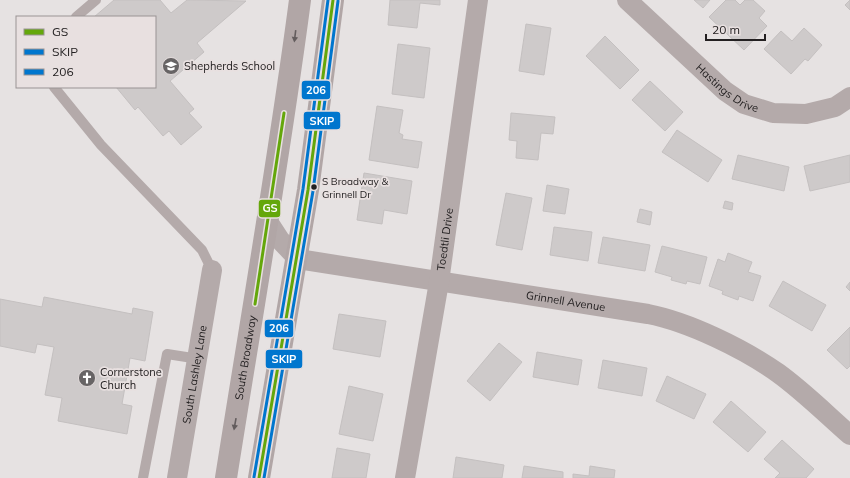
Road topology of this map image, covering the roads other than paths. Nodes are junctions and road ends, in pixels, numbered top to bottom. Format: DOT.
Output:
graph roads {
  1 [pos="96,0"];
  2 [pos="300,0"];
  3 [pos="333,0"];
  4 [pos="478,0"];
  5 [pos="627,0"];
  6 [pos="77,16"];
  7 [pos="55,88"];
  8 [pos="850,97"];
  9 [pos="267,220"];
  10 [pos="298,259"];
  11 [pos="212,270"];
  12 [pos="439,282"];
  13 [pos="199,359"];
  14 [pos="850,435"];
  15 [pos="143,478"];
  16 [pos="177,478"];
  17 [pos="226,478"];
  18 [pos="259,478"];
  19 [pos="405,478"];
  1 -- 6 [label="lane"];
  2 -- 9 [label="highway, South Broadway, one-way"];
  3 -- 10 [label="highway"];
  4 -- 12 [label="street, Toedtli Drive"];
  5 -- 8 [label="street, Hastings Drive"];
  7 -- 11 [label="lane"];
  9 -- 10 [label="street"];
  9 -- 17 [label="highway, South Broadway, one-way"];
  10 -- 12 [label="street, Grinnell Avenue"];
  10 -- 18 [label="highway"];
  11 -- 13 [label="street, South Lashley Lane"];
  12 -- 14 [label="street, Grinnell Avenue"];
  12 -- 19 [label="street, Toedtli Drive"];
  13 -- 15 [label="lane"];
  13 -- 16 [label="street, South Lashley Lane"];
}
